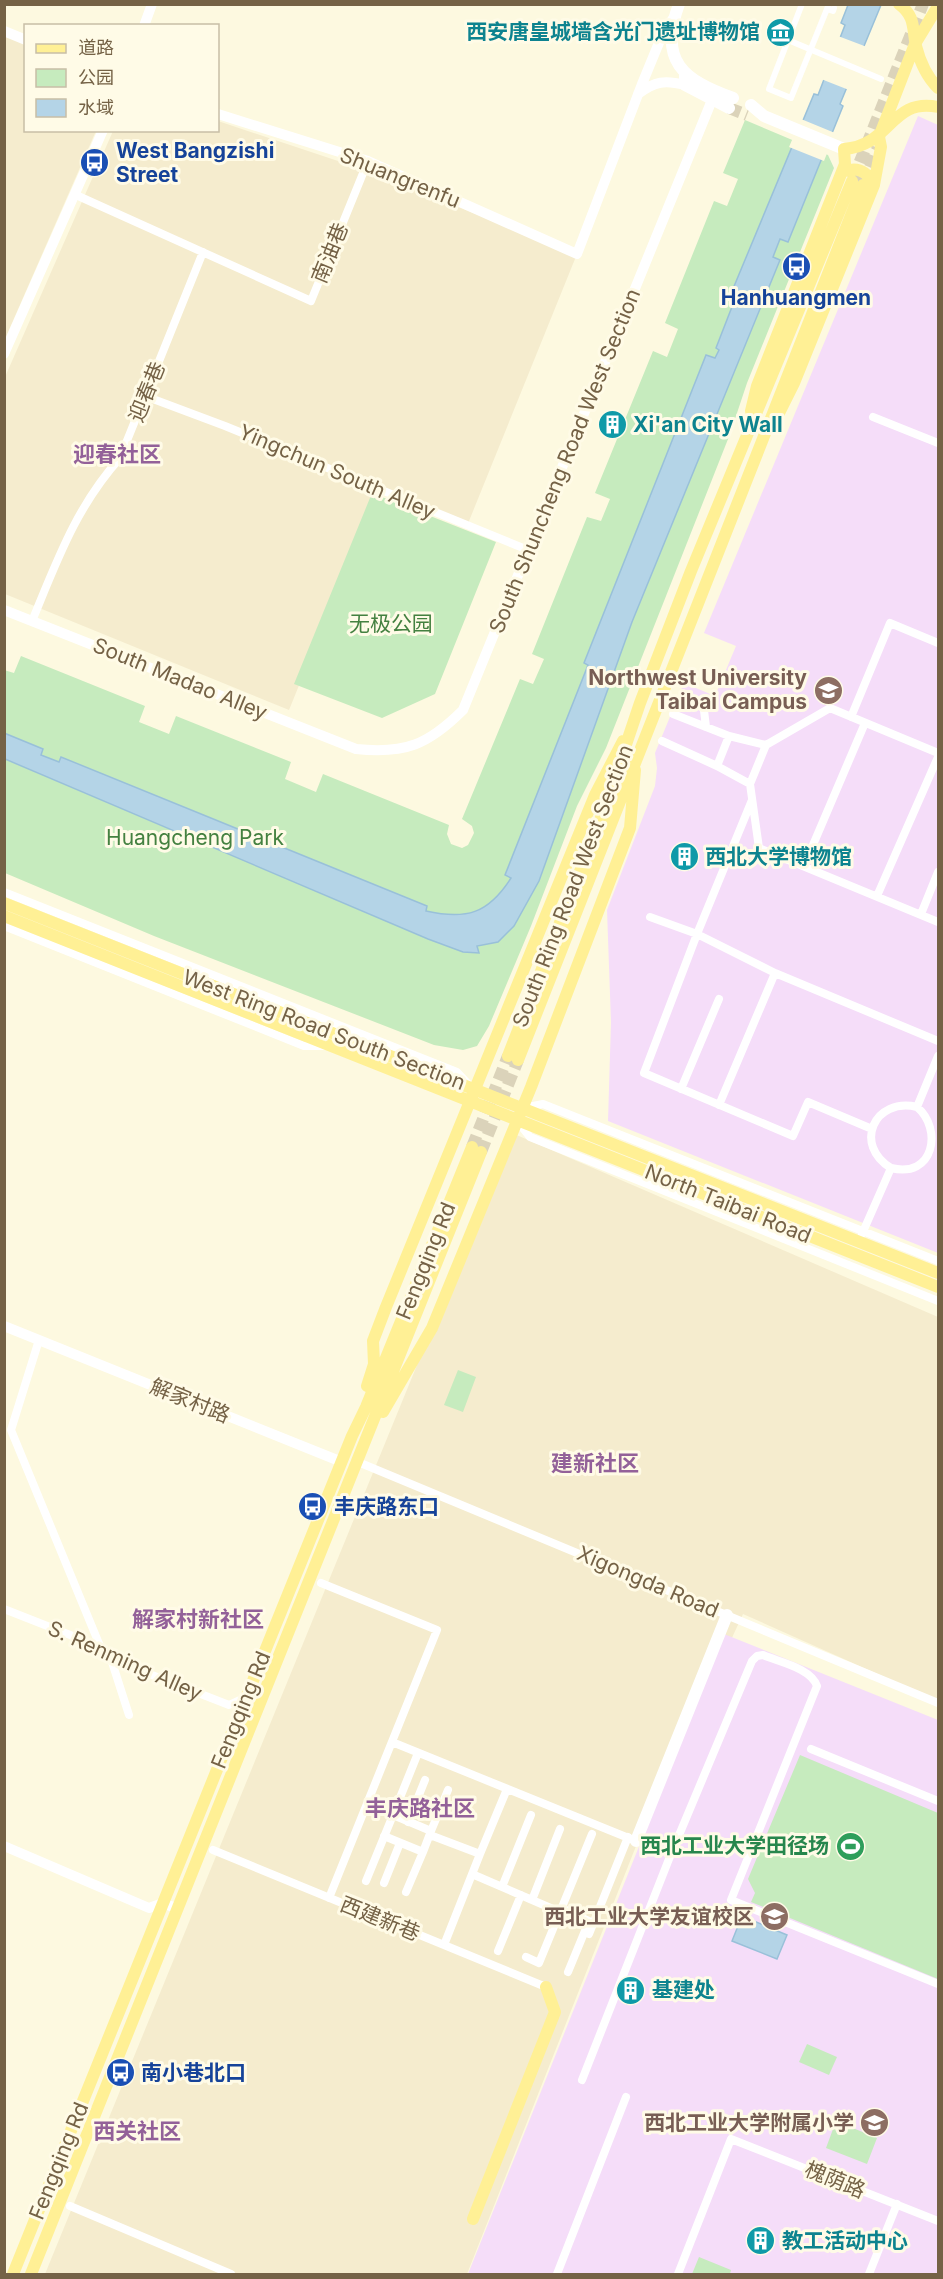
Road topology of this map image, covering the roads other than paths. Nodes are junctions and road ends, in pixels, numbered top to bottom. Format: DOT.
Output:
graph roads {
  1 [pos="153,4"];
  2 [pos="679,4"];
  3 [pos="802,4"];
  4 [pos="899,4"];
  5 [pos="939,6"];
  6 [pos="830,7"];
  7 [pos="674,17"];
  8 [pos="145,24"];
  9 [pos="4,31"];
  10 [pos="24,39"];
  11 [pos="788,40"];
  12 [pos="915,44"];
  13 [pos="811,50"];
  14 [pos="800,78"];
  15 [pos="881,79"];
  16 [pos="685,80"];
  17 [pos="807,81"];
  18 [pos="939,88"];
  19 [pos="638,94"];
  20 [pos="712,100"];
  21 [pos="939,108"];
  22 [pos="749,110"];
  23 [pos="219,114"];
  24 [pos="102,132"];
  25 [pos="879,137"];
  26 [pos="841,148"];
  27 [pos="368,161"];
  28 [pos="842,172"];
  29 [pos="863,184"];
  30 [pos="76,195"];
  31 [pos="203,252"];
  32 [pos="4,354"];
  33 [pos="145,396"];
  34 [pos="873,417"];
  35 [pos="746,439"];
  36 [pos="939,443"];
  37 [pos="528,550"];
  38 [pos="4,610"];
  39 [pos="32,621"];
  40 [pos="939,643"];
  41 [pos="703,702"];
  42 [pos="673,714"];
  43 [pos="850,717"];
  44 [pos="865,723"];
  45 [pos="632,727"];
  46 [pos="706,727"];
  47 [pos="729,736"];
  48 [pos="662,741"];
  49 [pos="766,745"];
  50 [pos="356,749"];
  51 [pos="637,754"];
  52 [pos="939,755"];
  53 [pos="717,766"];
  54 [pos="750,784"];
  55 [pos="752,800"];
  56 [pos="804,866"];
  57 [pos="939,873"];
  58 [pos="4,892"];
  59 [pos="877,896"];
  60 [pos="4,903"];
  61 [pos="921,914"];
  62 [pos="4,916"];
  63 [pos="650,917"];
  64 [pos="939,922"];
  65 [pos="4,927"];
  66 [pos="697,934"];
  67 [pos="775,973"];
  68 [pos="719,999"];
  69 [pos="320,1018"];
  70 [pos="294,1019"];
  71 [pos="939,1041"];
  72 [pos="330,1046"];
  73 [pos="939,1056"];
  74 [pos="474,1089"];
  75 [pos="681,1089"];
  76 [pos="468,1102"];
  77 [pos="719,1105"];
  78 [pos="917,1107"];
  79 [pos="522,1108"];
  80 [pos="517,1121"];
  81 [pos="872,1129"];
  82 [pos="891,1168"];
  83 [pos="861,1236"];
  84 [pos="939,1261"];
  85 [pos="939,1273"];
  86 [pos="939,1287"];
  87 [pos="939,1300"];
  88 [pos="4,1326"];
  89 [pos="39,1340"];
  90 [pos="352,1436"];
  91 [pos="360,1457"];
  92 [pos="342,1462"];
  93 [pos="321,1583"];
  94 [pos="4,1609"];
  95 [pos="727,1615"];
  96 [pos="111,1659"];
  97 [pos="246,1697"];
  98 [pos="939,1703"];
  99 [pos="129,1715"];
  100 [pos="392,1742"];
  101 [pos="811,1749"];
  102 [pos="418,1753"];
  103 [pos="425,1780"];
  104 [pos="507,1789"];
  105 [pos="448,1790"];
  106 [pos="939,1801"];
  107 [pos="393,1815"];
  108 [pos="531,1815"];
  109 [pos="408,1822"];
  110 [pos="560,1829"];
  111 [pos="430,1833"];
  112 [pos="592,1834"];
  113 [pos="384,1836"];
  114 [pos="632,1839"];
  115 [pos="400,1843"];
  116 [pos="4,1846"];
  117 [pos="213,1850"];
  118 [pos="423,1852"];
  119 [pos="480,1854"];
  120 [pos="472,1874"];
  121 [pos="366,1881"];
  122 [pos="384,1883"];
  123 [pos="502,1887"];
  124 [pos="406,1892"];
  125 [pos="520,1895"];
  126 [pos="329,1898"];
  127 [pos="532,1900"];
  128 [pos="163,1903"];
  129 [pos="178,1909"];
  130 [pos="561,1910"];
  131 [pos="589,1934"];
  132 [pos="444,1945"];
  133 [pos="498,1951"];
  134 [pos="526,1957"];
  135 [pos="568,1972"];
  136 [pos="939,1984"];
  137 [pos="546,1987"];
  138 [pos="582,2080"];
  139 [pos="626,2097"];
  140 [pos="897,2204"];
  141 [pos="70,2206"];
  142 [pos="472,2218"];
  143 [pos="939,2221"];
  144 [pos="13,2274"];
  145 [pos="31,2274"];
  146 [pos="231,2274"];
  147 [pos="557,2274"];
  148 [pos="678,2274"];
  149 [pos="869,2274"];
  1 -- 8 [label="street"];
  2 -- 7 [label="main road"];
  3 -- 11 [label="street"];
  4 -- 12 [label="main road"];
  5 -- 12 [label="main road, South Ring Road West Section"];
  6 -- 13 [label="street"];
  7 -- 16 [label="main road"];
  7 -- 19 [label="street"];
  9 -- 10 [label="street"];
  11 -- 13 [label="street"];
  11 -- 14 [label="street"];
  12 -- 18 [label="main road"];
  12 -- 25 [label="main road, South Ring Road West Section"];
  13 -- 14 [label="street"];
  13 -- 15 [label="street"];
  14 -- 17 [label="street"];
  16 -- 19 [label="street"];
  16 -- 20 [label="main road"];
  16 -- 20 [label="main road"];
  19 -- 27 [label="street, Shuangrenfu"];
  20 -- 37 [label="street, South Shuncheng Road West Section"];
  21 -- 25 [label="main road"];
  22 -- 26 [label="main road"];
  23 -- 27 [label="street, Shuangrenfu"];
  24 -- 30 [label="street"];
  25 -- 26 [label="main road"];
  25 -- 29 [label="main road, South Ring Road West Section"];
  26 -- 28 [label="main road"];
  27 -- 31 [label="street, 南油巷"];
  28 -- 29 [label="main road"];
  28 -- 35 [label="main road"];
  29 -- 35 [label="main road, South Ring Road West Section"];
  29 -- 51 [label="main road, South Ring Road West Section"];
  30 -- 31 [label="street"];
  30 -- 32 [label="street"];
  31 -- 33 [label="street, 迎春巷"];
  33 -- 37 [label="street, Yingchun South Alley"];
  33 -- 39 [label="street, 迎春巷"];
  34 -- 36 [label="street"];
  35 -- 45 [label="main road, South Ring Road West Section"];
  37 -- 50 [label="street, South Shuncheng Road West Section"];
  38 -- 39 [label="street, South Madao Alley"];
  39 -- 50 [label="street, South Madao Alley"];
  40 -- 43 [label="street"];
  41 -- 46 [label="street"];
  42 -- 46 [label="street"];
  43 -- 44 [label="street"];
  43 -- 49 [label="street"];
  44 -- 52 [label="street"];
  44 -- 56 [label="street"];
  45 -- 51 [label="main road, South Ring Road West Section"];
  45 -- 74 [label="main road"];
  46 -- 47 [label="street"];
  47 -- 49 [label="street"];
  47 -- 53 [label="street"];
  48 -- 53 [label="street"];
  49 -- 54 [label="street"];
  51 -- 79 [label="main road"];
  52 -- 59 [label="street"];
  53 -- 54 [label="street"];
  54 -- 55 [label="street"];
  55 -- 56 [label="street"];
  55 -- 66 [label="street"];
  56 -- 59 [label="street"];
  57 -- 61 [label="street"];
  58 -- 69 [label="street, West Ring Road South Section"];
  59 -- 61 [label="street"];
  60 -- 70 [label="main road, West Ring Road South Section"];
  61 -- 64 [label="street"];
  62 -- 72 [label="main road, West Ring Road South Section"];
  63 -- 66 [label="street"];
  65 -- 72 [label="street, West Ring Road South Section"];
  66 -- 67 [label="street"];
  66 -- 75 [label="street"];
  67 -- 71 [label="street"];
  67 -- 77 [label="street"];
  68 -- 75 [label="street"];
  69 -- 70 [label="street"];
  69 -- 74 [label="street, West Ring Road South Section"];
  70 -- 74 [label="main road, West Ring Road South Section"];
  72 -- 76 [label="main road, West Ring Road South Section"];
  73 -- 78 [label="street"];
  74 -- 76 [label="main road"];
  74 -- 79 [label="main road, North Taibai Road"];
  75 -- 77 [label="street"];
  76 -- 80 [label="main road, West Ring Road South Section"];
  76 -- 90 [label="main road"];
  77 -- 81 [label="street"];
  78 -- 81 [label="street"];
  78 -- 82 [label="street"];
  79 -- 80 [label="main road"];
  79 -- 83 [label="main road, North Taibai Road"];
  80 -- 86 [label="main road, North Taibai Road"];
  80 -- 87 [label="street"];
  80 -- 91 [label="main road"];
  81 -- 82 [label="street"];
  82 -- 83 [label="street"];
  83 -- 84 [label="street"];
  83 -- 85 [label="main road, North Taibai Road"];
  88 -- 89 [label="street, 解家村路"];
  89 -- 92 [label="street, 解家村路"];
  89 -- 96 [label="street"];
  90 -- 91 [label="main road, Fengqing Rd"];
  90 -- 92 [label="main road, Fengqing Rd"];
  91 -- 95 [label="street, Xigongda Road"];
  91 -- 129 [label="main road, Fengqing Rd"];
  92 -- 97 [label="main road, Fengqing Rd"];
  93 -- 100 [label="street"];
  94 -- 96 [label="street, S. Renming Alley"];
  95 -- 98 [label="street, Xigongda Road"];
  95 -- 114 [label="main road"];
  96 -- 97 [label="street, S. Renming Alley"];
  96 -- 99 [label="street"];
  97 -- 128 [label="main road, Fengqing Rd"];
  100 -- 102 [label="street"];
  100 -- 126 [label="street"];
  101 -- 106 [label="street"];
  102 -- 104 [label="street"];
  102 -- 107 [label="street"];
  103 -- 109 [label="street"];
  104 -- 114 [label="street"];
  104 -- 119 [label="street"];
  105 -- 111 [label="street"];
  107 -- 109 [label="street"];
  107 -- 113 [label="street"];
  108 -- 123 [label="street"];
  109 -- 111 [label="street"];
  110 -- 127 [label="street"];
  111 -- 118 [label="street"];
  111 -- 119 [label="street"];
  112 -- 130 [label="street"];
  113 -- 115 [label="street"];
  113 -- 121 [label="street"];
  114 -- 131 [label="street"];
  115 -- 118 [label="street"];
  115 -- 122 [label="street"];
  116 -- 128 [label="street"];
  117 -- 126 [label="street, 西建新巷"];
  118 -- 124 [label="street"];
  119 -- 120 [label="street"];
  120 -- 123 [label="street"];
  120 -- 132 [label="street"];
  123 -- 125 [label="street"];
  125 -- 127 [label="street"];
  125 -- 133 [label="street"];
  126 -- 132 [label="street, 西建新巷"];
  127 -- 130 [label="street"];
  128 -- 129 [label="street"];
  128 -- 144 [label="main road, Fengqing Rd"];
  129 -- 145 [label="main road, Fengqing Rd"];
  130 -- 134 [label="street"];
  130 -- 135 [label="street"];
  132 -- 137 [label="street, 西建新巷"];
  136 -- 138 [label="street"];
  137 -- 142 [label="main road"];
  139 -- 147 [label="street"];
  140 -- 143 [label="street, 槐荫路"];
  140 -- 148 [label="street, 槐荫路"];
  140 -- 149 [label="street"];
  141 -- 146 [label="street"];
}
